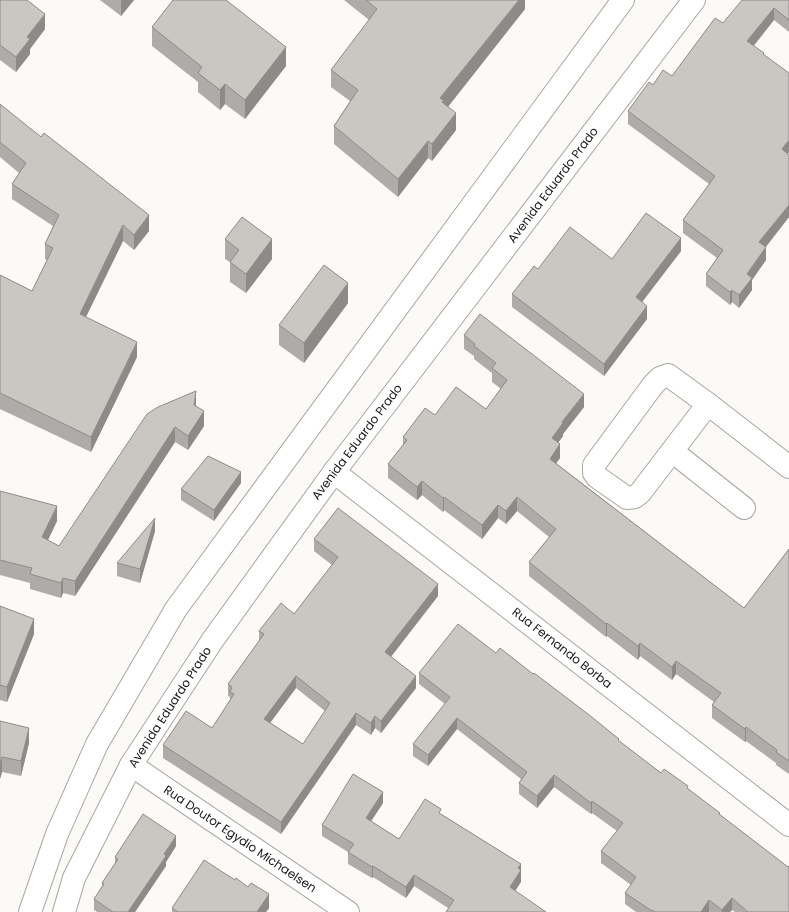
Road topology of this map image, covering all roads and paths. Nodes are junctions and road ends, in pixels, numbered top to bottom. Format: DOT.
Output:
graph roads {
  1 [pos="623,0"];
  2 [pos="694,0"];
  3 [pos="708,404"];
  4 [pos="672,451"];
  5 [pos="789,467"];
  6 [pos="334,472"];
  7 [pos="744,508"];
  8 [pos="131,765"];
  9 [pos="789,825"];
  10 [pos="30,912"];
  11 [pos="64,912"];
  12 [pos="348,912"];
  1 -- 10 [label="main road"];
  2 -- 6 [label="main road, Avenida Eduardo Prado"];
  3 -- 4 [label="main road"];
  3 -- 4 [label="main road"];
  3 -- 5 [label="main road"];
  4 -- 7 [label="main road"];
  6 -- 8 [label="main road, Avenida Eduardo Prado"];
  6 -- 9 [label="main road, Rua Fernando Borba"];
  8 -- 11 [label="main road, Avenida Eduardo Prado"];
  8 -- 12 [label="main road, Rua Doutor Egydio Michaelsen"];
}
